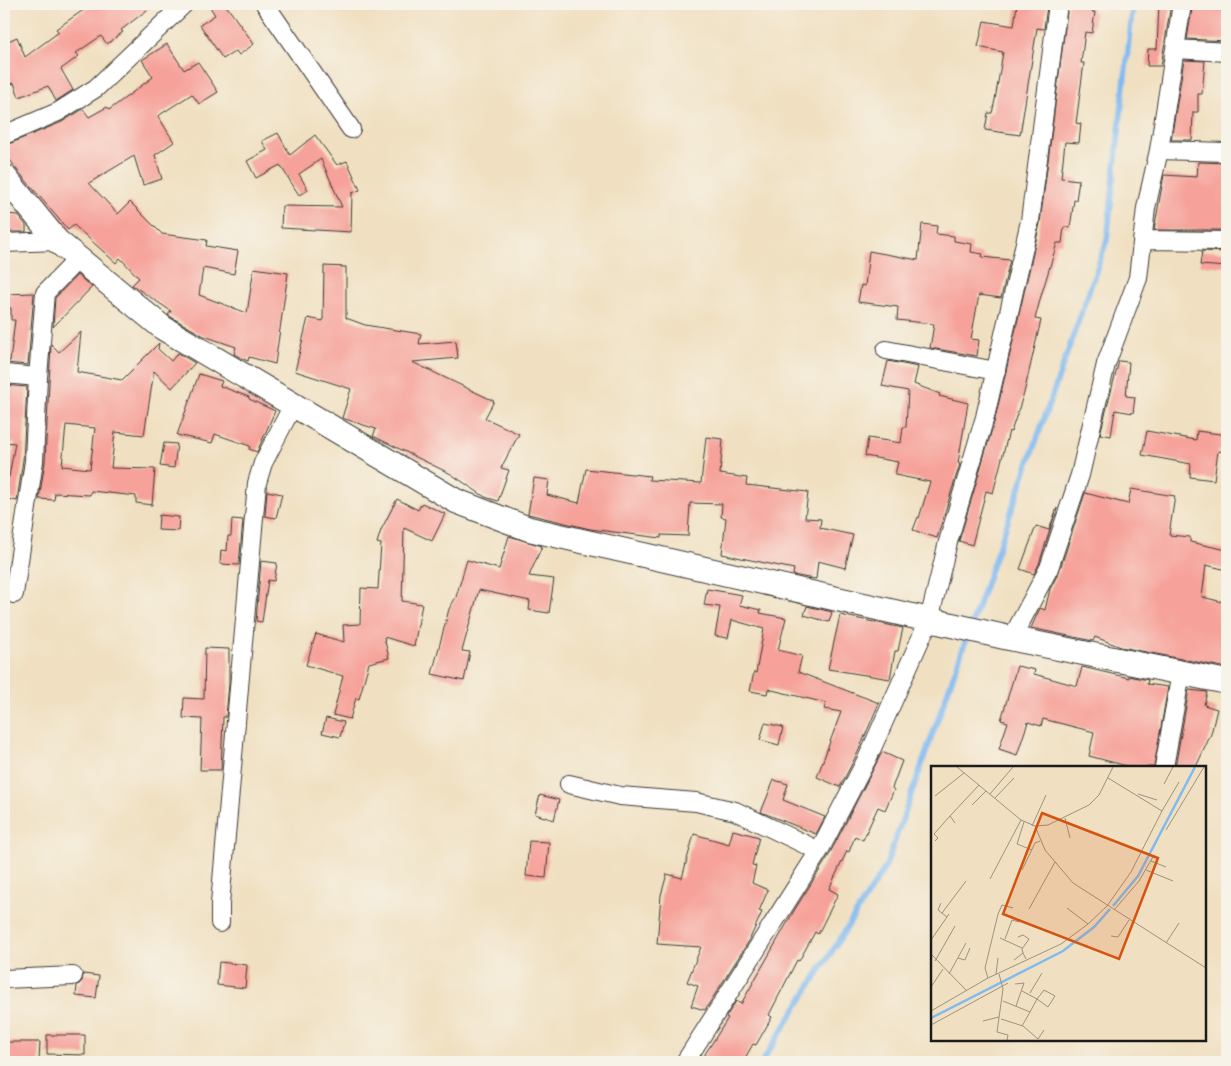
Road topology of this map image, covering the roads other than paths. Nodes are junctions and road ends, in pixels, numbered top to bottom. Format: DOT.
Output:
graph roads {
  1 [pos="184,4"];
  2 [pos="265,4"];
  3 [pos="1058,4"];
  4 [pos="1182,4"];
  5 [pos="1175,49"];
  6 [pos="1227,52"];
  7 [pos="351,129"];
  8 [pos="4,135"];
  9 [pos="1159,150"];
  10 [pos="1227,152"];
  11 [pos="4,176"];
  12 [pos="57,241"];
  13 [pos="1227,241"];
  14 [pos="1142,242"];
  15 [pos="4,243"];
  16 [pos="78,259"];
  17 [pos="886,350"];
  18 [pos="996,372"];
  19 [pos="4,374"];
  20 [pos="38,377"];
  21 [pos="293,405"];
  22 [pos="14,594"];
  23 [pos="938,622"];
  24 [pos="1010,638"];
  25 [pos="1182,673"];
  26 [pos="1227,682"];
  27 [pos="1164,766"];
  28 [pos="569,784"];
  29 [pos="819,852"];
  30 [pos="220,922"];
  31 [pos="73,976"];
  32 [pos="4,979"];
  33 [pos="685,1062"];
  1 -- 8 [label="street"];
  2 -- 7 [label="street"];
  3 -- 18 [label="street"];
  4 -- 5 [label="street"];
  5 -- 6 [label="street"];
  5 -- 9 [label="street"];
  9 -- 10 [label="street"];
  9 -- 14 [label="street"];
  11 -- 12 [label="street"];
  12 -- 15 [label="street"];
  12 -- 16 [label="street"];
  13 -- 14 [label="street"];
  14 -- 24 [label="street"];
  16 -- 20 [label="street"];
  16 -- 21 [label="street"];
  17 -- 18 [label="street"];
  18 -- 23 [label="street"];
  19 -- 20 [label="street"];
  20 -- 22 [label="street"];
  21 -- 23 [label="street"];
  21 -- 30 [label="street"];
  23 -- 24 [label="street"];
  23 -- 29 [label="street"];
  24 -- 25 [label="street"];
  25 -- 26 [label="street"];
  25 -- 27 [label="street"];
  28 -- 29 [label="street"];
  29 -- 33 [label="street"];
  31 -- 32 [label="street"];
}
